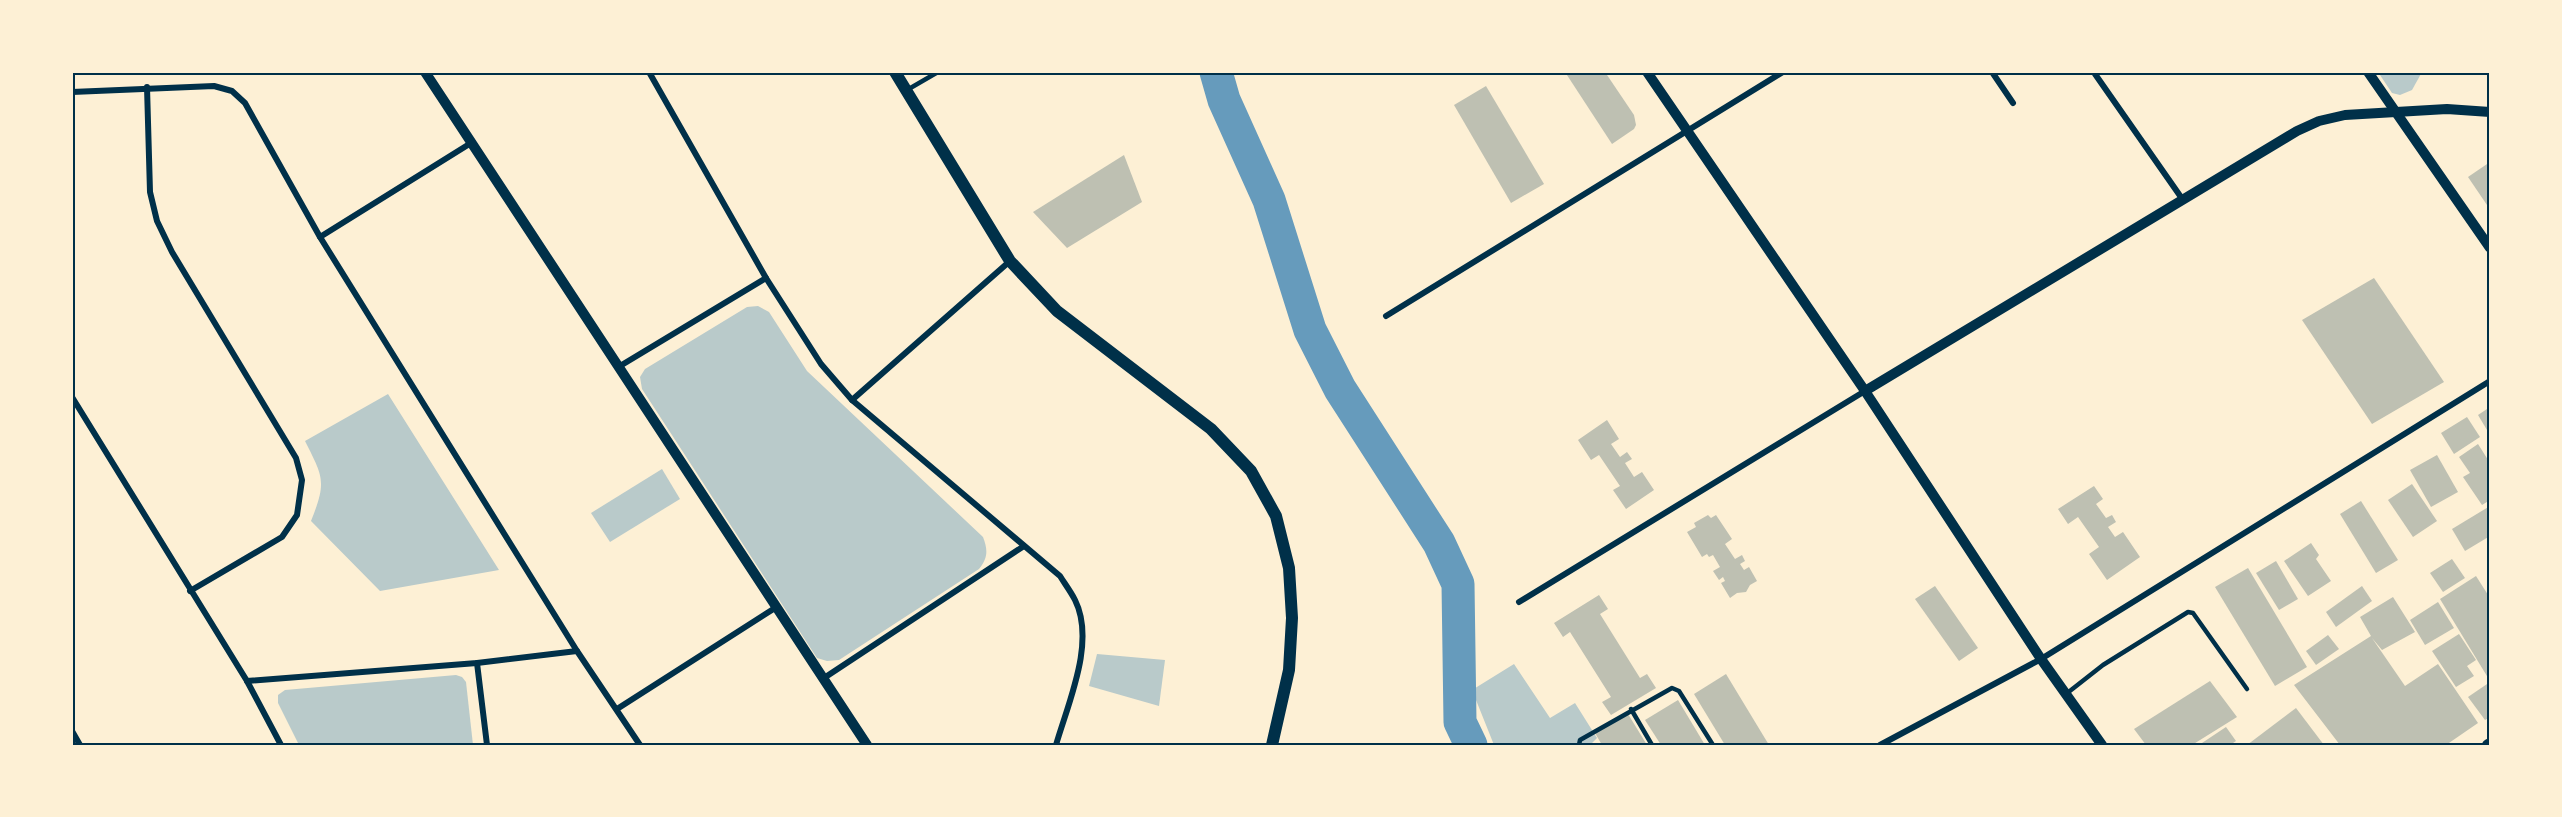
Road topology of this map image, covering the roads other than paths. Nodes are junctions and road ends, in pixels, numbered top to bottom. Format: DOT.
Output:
graph roads {
  1 [pos="425,72"];
  2 [pos="649,72"];
  3 [pos="895,72"];
  4 [pos="938,72"];
  5 [pos="1647,72"];
  6 [pos="1783,72"];
  7 [pos="1992,72"];
  8 [pos="2368,72"];
  9 [pos="2095,74"];
  10 [pos="147,87"];
  11 [pos="906,91"];
  12 [pos="72,92"];
  13 [pos="2013,103"];
  14 [pos="2394,111"];
  15 [pos="2490,112"];
  16 [pos="1687,131"];
  17 [pos="471,143"];
  18 [pos="2182,200"];
  19 [pos="321,237"];
  20 [pos="2490,248"];
  21 [pos="1010,261"];
  22 [pos="766,278"];
  23 [pos="1386,316"];
  24 [pos="620,366"];
  25 [pos="2490,381"];
  26 [pos="1865,391"];
  27 [pos="852,400"];
  28 [pos="73,401"];
  29 [pos="1024,546"];
  30 [pos="190,591"];
  31 [pos="1519,602"];
  32 [pos="775,608"];
  33 [pos="578,651"];
  34 [pos="2041,659"];
  35 [pos="477,663"];
  36 [pos="824,678"];
  37 [pos="247,681"];
  38 [pos="2247,689"];
  39 [pos="2066,694"];
  40 [pos="1631,709"];
  41 [pos="617,710"];
  42 [pos="72,731"];
  43 [pos="80,745"];
  44 [pos="280,745"];
  45 [pos="487,745"];
  46 [pos="640,745"];
  47 [pos="867,745"];
  48 [pos="1056,745"];
  49 [pos="1272,745"];
  50 [pos="1579,745"];
  51 [pos="1652,745"];
  52 [pos="1713,745"];
  53 [pos="1880,745"];
  54 [pos="2102,745"];
  1 -- 17 [label="street"];
  2 -- 22 [label="street"];
  3 -- 11 [label="main road"];
  4 -- 11 [label="lane"];
  5 -- 16 [label="street"];
  6 -- 16 [label="street"];
  7 -- 13 [label="street"];
  8 -- 14 [label="street"];
  9 -- 18 [label="street"];
  10 -- 12 [label="street"];
  10 -- 19 [label="street"];
  10 -- 30 [label="street"];
  11 -- 21 [label="main road"];
  14 -- 15 [label="street"];
  14 -- 18 [label="street"];
  14 -- 20 [label="street"];
  16 -- 23 [label="street"];
  16 -- 26 [label="street"];
  17 -- 19 [label="street"];
  17 -- 24 [label="street"];
  18 -- 26 [label="street"];
  19 -- 33 [label="street"];
  21 -- 27 [label="street"];
  21 -- 49 [label="main road"];
  22 -- 24 [label="street"];
  22 -- 27 [label="street"];
  24 -- 32 [label="street"];
  25 -- 34 [label="street"];
  26 -- 31 [label="street"];
  26 -- 34 [label="street"];
  27 -- 29 [label="street"];
  28 -- 30 [label="street"];
  29 -- 36 [label="street"];
  29 -- 48 [label="street"];
  30 -- 37 [label="street"];
  32 -- 36 [label="street"];
  32 -- 41 [label="street"];
  33 -- 35 [label="street"];
  33 -- 41 [label="street"];
  34 -- 39 [label="street"];
  34 -- 53 [label="street"];
  35 -- 37 [label="street"];
  35 -- 45 [label="street"];
  36 -- 47 [label="street"];
  37 -- 44 [label="street"];
  38 -- 39 [label="lane"];
  39 -- 54 [label="street"];
  40 -- 50 [label="lane"];
  40 -- 51 [label="lane"];
  40 -- 52 [label="lane"];
  41 -- 46 [label="street"];
  42 -- 43 [label="street"];
}
